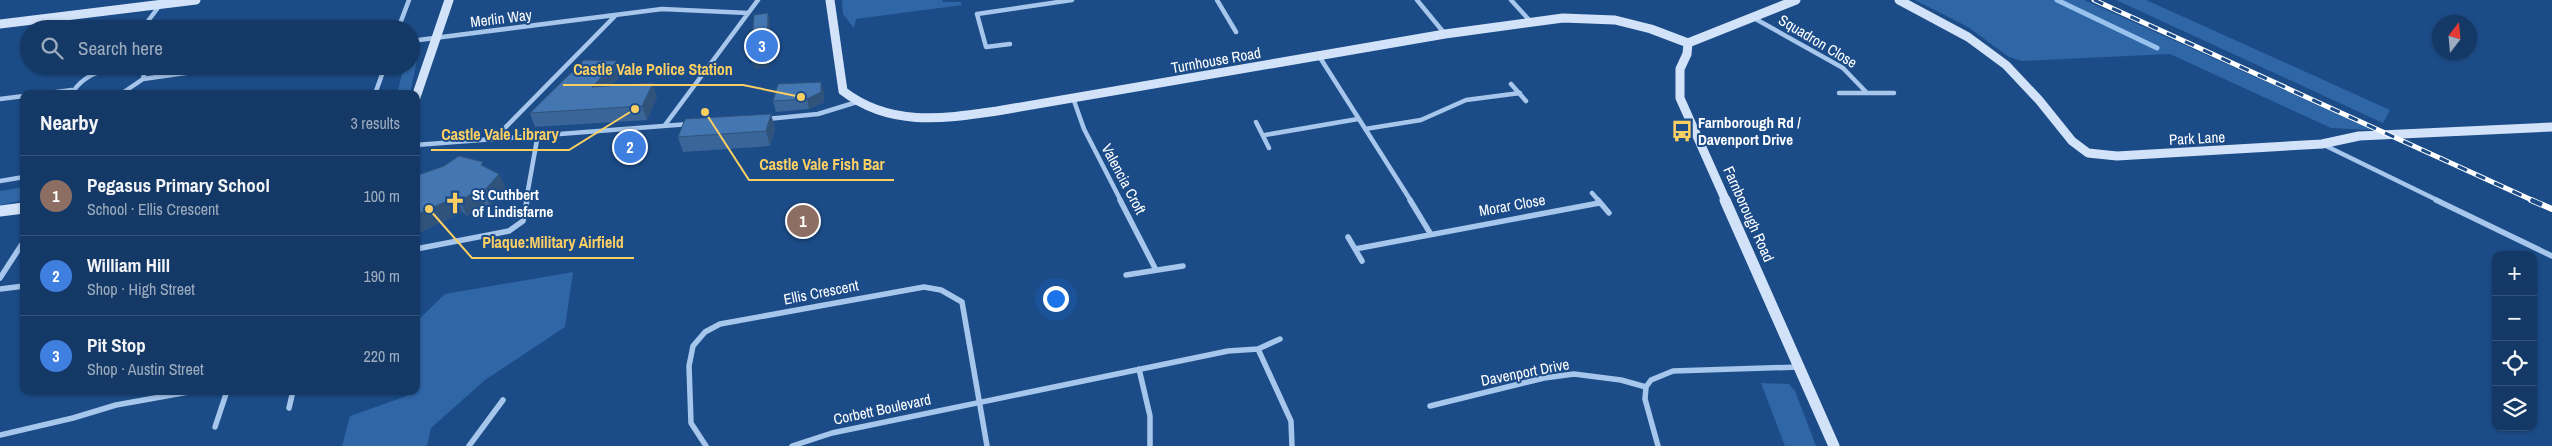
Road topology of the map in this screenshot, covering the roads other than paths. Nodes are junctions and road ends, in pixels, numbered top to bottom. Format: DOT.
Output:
graph roads {
  1 [pos="196,0"];
  2 [pos="409,0"];
  3 [pos="449,0"];
  4 [pos="758,0"];
  5 [pos="830,0"];
  6 [pos="1072,0"];
  7 [pos="1217,0"];
  8 [pos="1418,0"];
  9 [pos="1511,0"];
  10 [pos="1796,0"];
  11 [pos="1900,0"];
  12 [pos="173,2"];
  13 [pos="161,4"];
  14 [pos="748,13"];
  15 [pos="616,16"];
  16 [pos="1752,16"];
  17 [pos="32,20"];
  18 [pos="149,20"];
  19 [pos="401,20"];
  20 [pos="20,22"];
  21 [pos="1531,22"];
  22 [pos="0,24"];
  23 [pos="1236,32"];
  24 [pos="1445,34"];
  25 [pos="436,37"];
  26 [pos="420,40"];
  27 [pos="1688,43"];
  28 [pos="1010,44"];
  29 [pos="1319,56"];
  30 [pos="96,75"];
  31 [pos="144,75"];
  32 [pos="171,75"];
  33 [pos="381,75"];
  34 [pos="143,79"];
  35 [pos="1512,84"];
  36 [pos="74,90"];
  37 [pos="127,90"];
  38 [pos="375,90"];
  39 [pos="418,90"];
  40 [pos="1520,93"];
  41 [pos="1839,93"];
  42 [pos="1867,93"];
  43 [pos="1894,93"];
  44 [pos="20,96"];
  45 [pos="1073,98"];
  46 [pos="0,99"];
  47 [pos="1526,101"];
  48 [pos="857,102"];
  49 [pos="1358,119"];
  50 [pos="758,120"];
  51 [pos="1256,122"];
  52 [pos="693,124"];
  53 [pos="665,125"];
  54 [pos="2552,127"];
  55 [pos="1365,128"];
  56 [pos="538,134"];
  57 [pos="1264,135"];
  58 [pos="494,138"];
  59 [pos="2322,144"];
  60 [pos="420,145"];
  61 [pos="1270,148"];
  62 [pos="20,178"];
  63 [pos="0,181"];
  64 [pos="1592,193"];
  65 [pos="1599,203"];
  66 [pos="20,208"];
  67 [pos="0,211"];
  68 [pos="1609,213"];
  69 [pos="1430,233"];
  70 [pos="1348,237"];
  71 [pos="20,247"];
  72 [pos="420,248"];
  73 [pos="1355,249"];
  74 [pos="2552,256"];
  75 [pos="1362,261"];
  76 [pos="1183,266"];
  77 [pos="1156,270"];
  78 [pos="1126,274"];
  79 [pos="0,278"];
  80 [pos="20,287"];
  81 [pos="0,290"];
  82 [pos="1280,339"];
  83 [pos="1258,349"];
  84 [pos="1800,367"];
  85 [pos="1139,369"];
  86 [pos="1646,387"];
  87 [pos="172,395"];
  88 [pos="226,395"];
  89 [pos="292,395"];
  90 [pos="503,400"];
  91 [pos="979,401"];
  92 [pos="1430,406"];
  93 [pos="289,408"];
  94 [pos="215,428"];
  95 [pos="0,435"];
  96 [pos="469,446"];
  97 [pos="706,446"];
  98 [pos="792,446"];
  99 [pos="987,446"];
  100 [pos="1150,446"];
  101 [pos="1292,446"];
  102 [pos="1658,446"];
  103 [pos="1834,446"];
  1 -- 12 [label="street"];
  2 -- 19 [label="street"];
  3 -- 25 [label="street"];
  4 -- 14 [label="street"];
  5 -- 48 [label="street, Turnhouse Road"];
  6 -- 28 [label="street"];
  7 -- 23 [label="street"];
  8 -- 24 [label="street"];
  9 -- 21 [label="street"];
  10 -- 16 [label="street"];
  11 -- 59 [label="street, Park Lane"];
  12 -- 13 [label="street"];
  13 -- 17 [label="street"];
  13 -- 18 [label="street"];
  14 -- 15 [label="street, Merlin Way"];
  14 -- 53 [label="street"];
  15 -- 25 [label="street, Merlin Way"];
  15 -- 58 [label="street"];
  16 -- 27 [label="street"];
  16 -- 42 [label="street, Squadron Close"];
  20 -- 22 [label="street"];
  21 -- 24 [label="street, Turnhouse Road"];
  21 -- 27 [label="street, Turnhouse Road"];
  24 -- 29 [label="street, Turnhouse Road"];
  25 -- 26 [label="street, Merlin Way"];
  25 -- 39 [label="street"];
  27 -- 84 [label="street, Farnborough Road"];
  29 -- 45 [label="street, Turnhouse Road"];
  29 -- 49 [label="street"];
  30 -- 36 [label="street"];
  31 -- 34 [label="street"];
  32 -- 34 [label="street"];
  33 -- 38 [label="street"];
  34 -- 37 [label="street"];
  35 -- 40 [label="street"];
  40 -- 47 [label="street"];
  40 -- 55 [label="street"];
  41 -- 42 [label="street, Squadron Close"];
  42 -- 43 [label="street, Squadron Close"];
  44 -- 46 [label="street"];
  45 -- 48 [label="street, Turnhouse Road"];
  45 -- 77 [label="street, Valencia Croft"];
  48 -- 50 [label="street"];
  49 -- 55 [label="street"];
  49 -- 57 [label="street"];
  51 -- 57 [label="street"];
  52 -- 53 [label="street"];
  53 -- 56 [label="street"];
  54 -- 59 [label="street, Park Lane"];
  55 -- 69 [label="street"];
  56 -- 58 [label="street"];
  56 -- 72 [label="street"];
  57 -- 61 [label="street"];
  58 -- 60 [label="street"];
  59 -- 74 [label="street"];
  62 -- 63 [label="street"];
  64 -- 65 [label="street"];
  65 -- 68 [label="street"];
  65 -- 69 [label="street, Morar Close"];
  66 -- 67 [label="street"];
  69 -- 73 [label="street, Morar Close"];
  70 -- 73 [label="street"];
  71 -- 79 [label="street"];
  73 -- 75 [label="street"];
  76 -- 77 [label="street"];
  77 -- 78 [label="street"];
  80 -- 81 [label="street"];
  82 -- 83 [label="street"];
  83 -- 85 [label="street, Corbett Boulevard"];
  83 -- 101 [label="street"];
  84 -- 86 [label="street"];
  84 -- 103 [label="street, Farnborough Road"];
  85 -- 91 [label="street, Corbett Boulevard"];
  85 -- 100 [label="street"];
  86 -- 92 [label="street, Davenport Drive"];
  86 -- 102 [label="street"];
  87 -- 95 [label="street"];
  88 -- 94 [label="street"];
  89 -- 93 [label="street"];
  90 -- 96 [label="street"];
  91 -- 97 [label="street, Ellis Crescent"];
  91 -- 98 [label="street, Corbett Boulevard"];
  91 -- 99 [label="street"];
}
